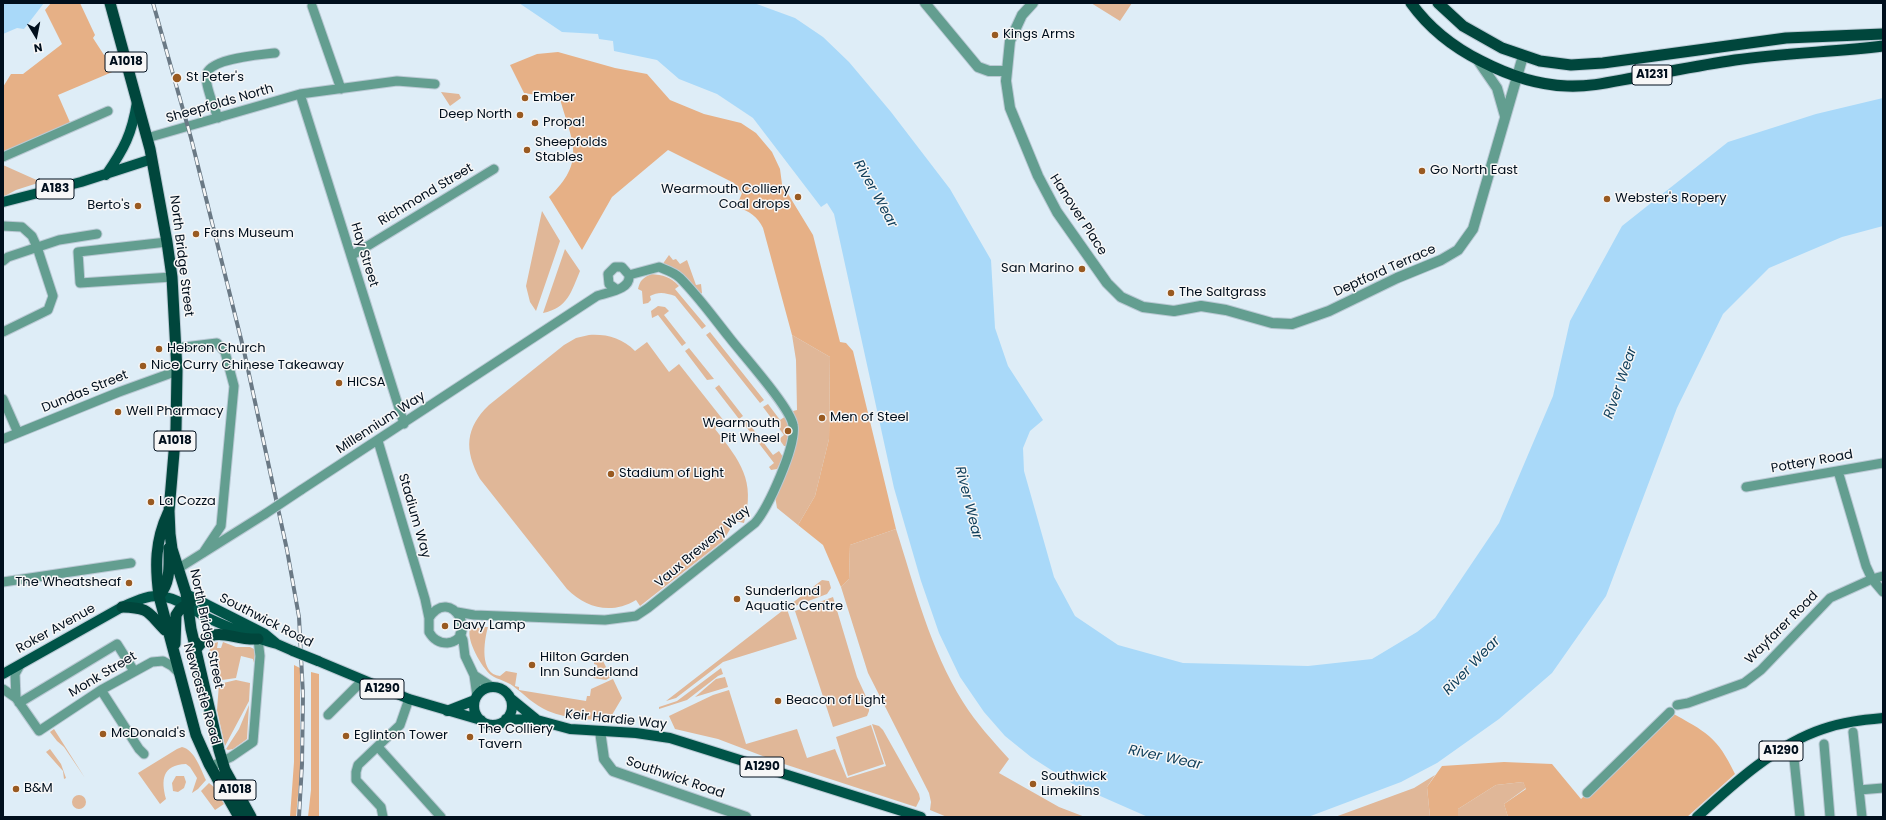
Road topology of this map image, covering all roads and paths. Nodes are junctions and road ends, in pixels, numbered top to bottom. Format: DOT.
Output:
graph roads {
  1 [pos="110,3"];
  2 [pos="925,3"];
  3 [pos="1033,3"];
  4 [pos="1412,3"];
  5 [pos="1438,3"];
  6 [pos="312,6"];
  7 [pos="1883,34"];
  8 [pos="1883,46"];
  9 [pos="275,53"];
  10 [pos="1523,56"];
  11 [pos="1477,59"];
  12 [pos="1006,71"];
  13 [pos="1516,77"];
  14 [pos="435,84"];
  15 [pos="341,89"];
  16 [pos="300,94"];
  17 [pos="137,102"];
  18 [pos="108,111"];
  19 [pos="218,118"];
  20 [pos="1505,121"];
  21 [pos="147,138"];
  22 [pos="3,158"];
  23 [pos="152,159"];
  24 [pos="494,169"];
  25 [pos="106,175"];
  26 [pos="3,202"];
  27 [pos="3,226"];
  28 [pos="97,234"];
  29 [pos="167,242"];
  30 [pos="38,247"];
  31 [pos="351,256"];
  32 [pos="3,261"];
  33 [pos="629,275"];
  34 [pos="172,277"];
  35 [pos="608,281"];
  36 [pos="616,289"];
  37 [pos="597,296"];
  38 [pos="1191,308"];
  39 [pos="3,332"];
  40 [pos="176,348"];
  41 [pos="177,371"];
  42 [pos="3,399"];
  43 [pos="404,424"];
  44 [pos="18,433"];
  45 [pos="3,439"];
  46 [pos="378,441"];
  47 [pos="1883,463"];
  48 [pos="1838,471"];
  49 [pos="1746,488"];
  50 [pos="170,511"];
  51 [pos="170,534"];
  52 [pos="203,553"];
  53 [pos="131,563"];
  54 [pos="179,568"];
  55 [pos="1883,576"];
  56 [pos="1872,579"];
  57 [pos="3,582"];
  58 [pos="1883,592"];
  59 [pos="159,596"];
  60 [pos="189,599"];
  61 [pos="424,599"];
  62 [pos="122,607"];
  63 [pos="441,608"];
  64 [pos="457,612"];
  65 [pos="474,615"];
  66 [pos="429,618"];
  67 [pos="462,622"];
  68 [pos="168,633"];
  69 [pos="460,634"];
  70 [pos="258,639"];
  71 [pos="445,643"];
  72 [pos="277,644"];
  73 [pos="196,651"];
  74 [pos="175,654"];
  75 [pos="465,656"];
  76 [pos="20,665"];
  77 [pos="134,671"];
  78 [pos="3,674"];
  79 [pos="181,675"];
  80 [pos="474,675"];
  81 [pos="362,681"];
  82 [pos="492,687"];
  83 [pos="3,688"];
  84 [pos="101,690"];
  85 [pos="476,698"];
  86 [pos="510,698"];
  87 [pos="409,699"];
  88 [pos="18,701"];
  89 [pos="1677,706"];
  90 [pos="447,711"];
  91 [pos="1670,712"];
  92 [pos="328,715"];
  93 [pos="1883,718"];
  94 [pos="506,719"];
  95 [pos="481,720"];
  96 [pos="537,720"];
  97 [pos="600,731"];
  98 [pos="1853,732"];
  99 [pos="1824,744"];
  100 [pos="378,747"];
  101 [pos="144,754"];
  102 [pos="1794,759"];
  103 [pos="222,761"];
  104 [pos="210,767"];
  105 [pos="1883,788"];
  106 [pos="1859,790"];
  107 [pos="1587,793"];
  108 [pos="239,817"];
  109 [pos="250,817"];
  110 [pos="383,817"];
  111 [pos="441,817"];
  112 [pos="746,817"];
  113 [pos="921,817"];
  114 [pos="1697,817"];
  115 [pos="1800,817"];
  116 [pos="1830,817"];
  117 [pos="1862,817"];
  1 -- 17 [label="highway, A1018"];
  2 -- 12 [label="street"];
  3 -- 12 [label="street, Hanover Place"];
  4 -- 11 [label="highway, A1231"];
  5 -- 10 [label="highway, A1231"];
  6 -- 15 [label="street"];
  7 -- 10 [label="highway, A1231"];
  8 -- 13 [label="highway, A1231"];
  9 -- 19 [label="street"];
  10 -- 13 [label="street, Deptford Terrace"];
  11 -- 13 [label="highway, A1231"];
  11 -- 20 [label="street"];
  12 -- 38 [label="street, Hanover Place"];
  13 -- 20 [label="street, Deptford Terrace"];
  14 -- 15 [label="street, Sheepfolds North"];
  15 -- 16 [label="street, Sheepfolds North"];
  16 -- 19 [label="street, Sheepfolds North"];
  16 -- 31 [label="street, Hay Street"];
  17 -- 21 [label="highway, North Bridge Street / A1018"];
  17 -- 25 [label="main road"];
  18 -- 22 [label="street"];
  19 -- 21 [label="street, Sheepfolds North"];
  20 -- 38 [label="street, Deptford Terrace"];
  21 -- 23 [label="highway, North Bridge Street / A1018"];
  23 -- 25 [label="main road, A183"];
  23 -- 29 [label="highway, North Bridge Street / A1018"];
  24 -- 31 [label="street, Richmond Street"];
  25 -- 26 [label="main road, A183"];
  27 -- 30 [label="street"];
  28 -- 30 [label="street"];
  29 -- 34 [label="highway, North Bridge Street / A1018"];
  29 -- 34 [label="street"];
  30 -- 32 [label="street"];
  30 -- 39 [label="street"];
  31 -- 43 [label="street, Hay Street"];
  33 -- 35 [label="street"];
  33 -- 36 [label="street"];
  33 -- 65 [label="street, Vaux Brewery Way"];
  34 -- 40 [label="highway, North Bridge Street / A1018"];
  35 -- 36 [label="street"];
  35 -- 37 [label="street, Millennium Way"];
  36 -- 37 [label="street, Millennium Way"];
  37 -- 43 [label="street, Millennium Way"];
  40 -- 41 [label="highway, North Bridge Street / A1018"];
  40 -- 52 [label="street"];
  41 -- 44 [label="street, Dundas Street"];
  41 -- 50 [label="highway, North Bridge Street / A1018"];
  42 -- 44 [label="street"];
  43 -- 46 [label="street, Millennium Way"];
  44 -- 45 [label="street, Dundas Street"];
  46 -- 52 [label="street, Millennium Way, bridge"];
  46 -- 61 [label="street, Stadium Way"];
  47 -- 48 [label="street, Pottery Road"];
  48 -- 49 [label="street, Pottery Road"];
  48 -- 56 [label="street"];
  50 -- 51 [label="highway, North Bridge Street / A1018"];
  50 -- 59 [label="highway, North Bridge Street / A1018"];
  51 -- 54 [label="highway, North Bridge Street / A1018"];
  51 -- 59 [label="highway, A1018"];
  52 -- 54 [label="street, Millennium Way"];
  53 -- 57 [label="street"];
  54 -- 60 [label="highway, North Bridge Street / A1018"];
  55 -- 56 [label="street, Wayfarer Road"];
  56 -- 58 [label="street"];
  56 -- 89 [label="street, Wayfarer Road"];
  59 -- 60 [label="main road, A1290"];
  59 -- 62 [label="main road"];
  59 -- 68 [label="highway, Newcastle Road / A1018"];
  60 -- 70 [label="main road, Southwick Road / A1290"];
  60 -- 72 [label="main road, Southwick Road / A1290"];
  60 -- 73 [label="highway, North Bridge Street / A1018"];
  60 -- 74 [label="highway"];
  61 -- 63 [label="street"];
  61 -- 66 [label="street, Stadium Way"];
  62 -- 68 [label="highway, A1018"];
  62 -- 76 [label="main road, Roker Avenue"];
  63 -- 64 [label="street"];
  63 -- 66 [label="street"];
  64 -- 65 [label="street, Vaux Brewery Way"];
  64 -- 67 [label="street"];
  65 -- 67 [label="street"];
  66 -- 71 [label="street, Stadium Way"];
  67 -- 69 [label="street, Stadium Way"];
  68 -- 74 [label="highway, Newcastle Road / A1018"];
  69 -- 71 [label="street"];
  69 -- 75 [label="street, Stadium Way"];
  70 -- 72 [label="main road, A1290"];
  70 -- 73 [label="highway"];
  70 -- 103 [label="street"];
  71 -- 75 [label="street, Stadium Way"];
  72 -- 81 [label="main road, Southwick Road / A1290, bridge"];
  73 -- 103 [label="highway, North Bridge Street / A1018"];
  74 -- 79 [label="highway, Newcastle Road / A1018"];
  75 -- 80 [label="street, Stadium Way"];
  76 -- 78 [label="main road, Roker Avenue"];
  76 -- 88 [label="street"];
  77 -- 79 [label="street, Monk Street"];
  77 -- 84 [label="street, Monk Street"];
  77 -- 88 [label="street"];
  79 -- 104 [label="highway, Newcastle Road / A1018"];
  80 -- 82 [label="street"];
  80 -- 85 [label="street, Stadium Way"];
  81 -- 87 [label="main road, Southwick Road / A1290"];
  81 -- 92 [label="street"];
  82 -- 85 [label="main road"];
  82 -- 86 [label="main road"];
  83 -- 88 [label="street"];
  84 -- 88 [label="street, Monk Street"];
  84 -- 101 [label="street"];
  85 -- 90 [label="main road"];
  85 -- 95 [label="main road"];
  86 -- 94 [label="main road"];
  86 -- 96 [label="main road, A1290"];
  87 -- 90 [label="main road, Southwick Road / A1290"];
  87 -- 100 [label="street"];
  90 -- 95 [label="main road, A1290"];
  91 -- 107 [label="street"];
  93 -- 114 [label="main road, A1290"];
  94 -- 95 [label="main road"];
  94 -- 96 [label="main road, A1290"];
  96 -- 97 [label="main road, Keir Hardie Way / A1290"];
  97 -- 112 [label="street, Southwick Road"];
  97 -- 113 [label="main road, Keir Hardie Way / A1290"];
  98 -- 106 [label="street"];
  99 -- 116 [label="street"];
  100 -- 110 [label="street"];
  100 -- 111 [label="street"];
  102 -- 115 [label="street"];
  103 -- 104 [label="street"];
  103 -- 109 [label="highway, A1018"];
  104 -- 108 [label="highway, Newcastle Road / A1018"];
  105 -- 106 [label="street"];
  106 -- 117 [label="street"];
}
